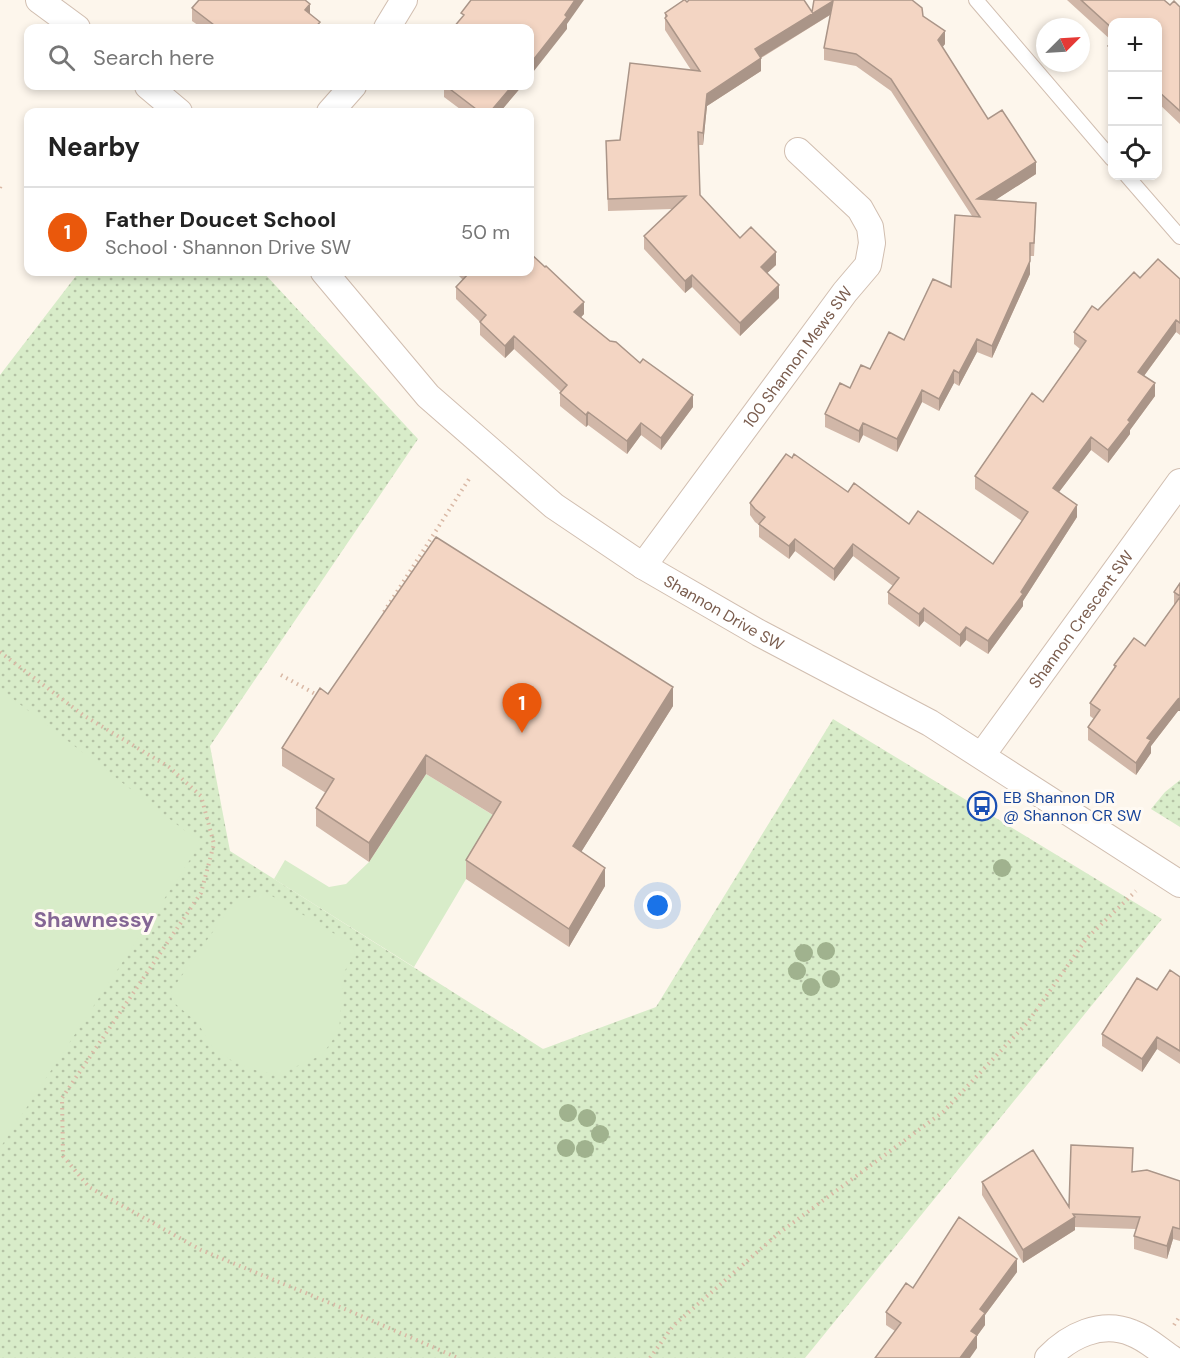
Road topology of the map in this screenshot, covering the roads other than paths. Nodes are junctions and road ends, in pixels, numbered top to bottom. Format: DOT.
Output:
graph roads {
  1 [pos="39,0"];
  2 [pos="976,0"];
  3 [pos="399,2"];
  4 [pos="72,24"];
  5 [pos="389,24"];
  6 [pos="153,90"];
  7 [pos="349,90"];
  8 [pos="174,108"];
  9 [pos="334,108"];
  10 [pos="798,152"];
  11 [pos="1108,153"];
  12 [pos="1130,180"];
  13 [pos="1180,237"];
  14 [pos="327,276"];
  15 [pos="1180,482"];
  16 [pos="643,567"];
  17 [pos="982,756"];
  18 [pos="1171,878"];
  19 [pos="1048,1358"];
  20 [pos="1172,1358"];
  1 -- 4 [label="street"];
  2 -- 11 [label="lane"];
  3 -- 5 [label="street"];
  6 -- 8 [label="street"];
  7 -- 9 [label="street"];
  10 -- 16 [label="street, 100 Shannon Mews SW"];
  12 -- 13 [label="lane"];
  14 -- 16 [label="street, Shannon Drive SW"];
  15 -- 17 [label="street, Shannon Crescent SW"];
  16 -- 17 [label="street, Shannon Drive SW"];
  17 -- 18 [label="street, Shannon Drive SW"];
  19 -- 20 [label="street"];
}
